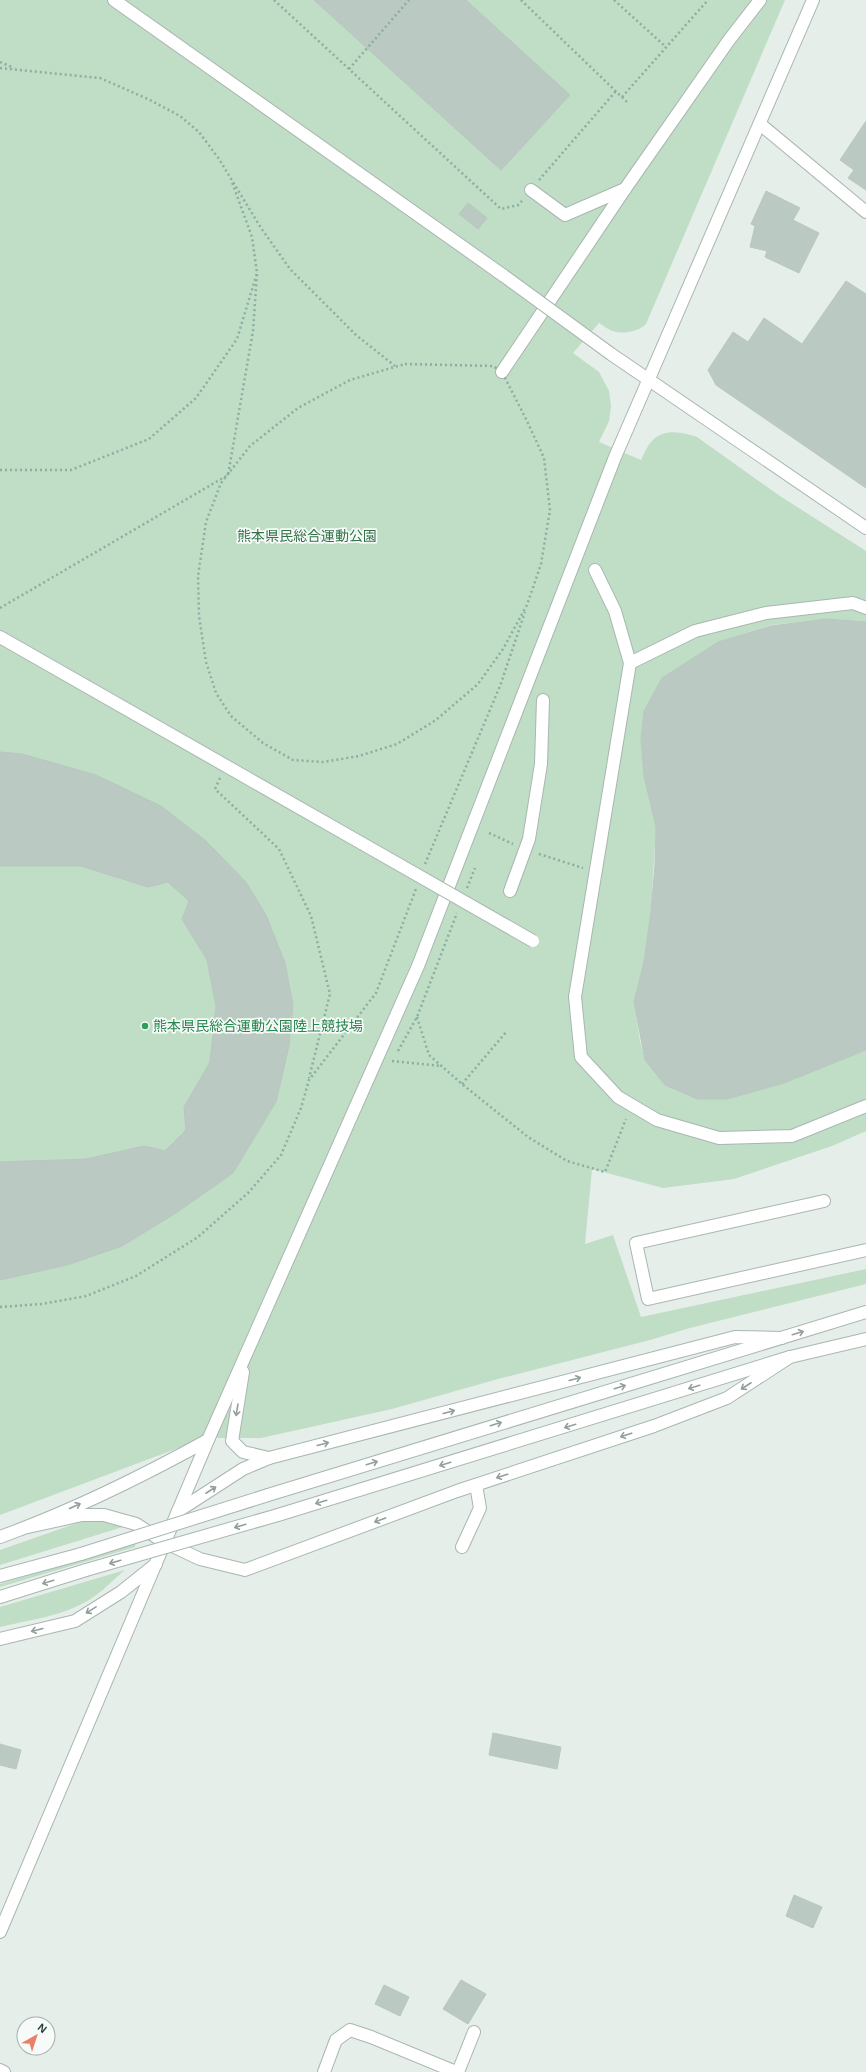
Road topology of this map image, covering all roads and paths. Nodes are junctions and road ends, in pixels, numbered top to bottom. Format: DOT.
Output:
graph roads {
  1 [pos="114,0"];
  2 [pos="274,0"];
  3 [pos="409,0"];
  4 [pos="520,0"];
  5 [pos="614,0"];
  6 [pos="708,0"];
  7 [pos="760,0"];
  8 [pos="813,0"];
  9 [pos="666,47"];
  10 [pos="0,62"];
  11 [pos="0,68"];
  12 [pos="349,69"];
  13 [pos="18,70"];
  14 [pos="616,91"];
  15 [pos="622,97"];
  16 [pos="627,102"];
  17 [pos="760,124"];
  18 [pos="229,176"];
  19 [pos="625,189"];
  20 [pos="531,190"];
  21 [pos="866,212"];
  22 [pos="256,273"];
  23 [pos="396,367"];
  24 [pos="502,372"];
  25 [pos="648,380"];
  26 [pos="0,470"];
  27 [pos="228,475"];
  28 [pos="866,528"];
  29 [pos="595,570"];
  30 [pos="527,606"];
  31 [pos="0,608"];
  32 [pos="866,608"];
  33 [pos="0,637"];
  34 [pos="630,663"];
  35 [pos="544,700"];
  36 [pos="225,766"];
  37 [pos="489,833"];
  38 [pos="525,850"];
  39 [pos="424,868"];
  40 [pos="475,868"];
  41 [pos="595,871"];
  42 [pos="418,883"];
  43 [pos="466,889"];
  44 [pos="510,891"];
  45 [pos="458,910"];
  46 [pos="533,941"];
  47 [pos="417,1018"];
  48 [pos="507,1031"];
  49 [pos="442,1066"];
  50 [pos="309,1080"];
  51 [pos="462,1084"];
  52 [pos="866,1106"];
  53 [pos="626,1119"];
  54 [pos="824,1201"];
  55 [pos="866,1250"];
  56 [pos="0,1307"];
  57 [pos="866,1312"];
  58 [pos="782,1338"];
  59 [pos="866,1339"];
  60 [pos="245,1357"];
  61 [pos="790,1357"];
  62 [pos="208,1440"];
  63 [pos="269,1458"];
  64 [pos="476,1485"];
  65 [pos="178,1510"];
  66 [pos="28,1527"];
  67 [pos="0,1537"];
  68 [pos="164,1542"];
  69 [pos="462,1547"];
  70 [pos="157,1563"];
  71 [pos="0,1576"];
  72 [pos="0,1597"];
  73 [pos="0,1639"];
  74 [pos="0,1932"];
  75 [pos="474,2032"];
  76 [pos="0,2070"];
  77 [pos="4,2072"];
  78 [pos="324,2072"];
  79 [pos="457,2072"];
  1 -- 25 [label="street, bridge"];
  2 -- 12 [label="path"];
  3 -- 12 [label="path"];
  4 -- 14 [label="path"];
  5 -- 9 [label="path"];
  6 -- 9 [label="path"];
  7 -- 19 [label="street"];
  8 -- 17 [label="street"];
  9 -- 15 [label="path"];
  10 -- 13 [label="path"];
  11 -- 13 [label="path"];
  12 -- 20 [label="path"];
  13 -- 18 [label="path"];
  14 -- 15 [label="path"];
  14 -- 20 [label="path"];
  15 -- 16 [label="path"];
  17 -- 21 [label="street"];
  17 -- 25 [label="street"];
  18 -- 22 [label="path"];
  18 -- 23 [label="path"];
  19 -- 20 [label="street"];
  19 -- 24 [label="street"];
  22 -- 26 [label="path"];
  22 -- 27 [label="path"];
  23 -- 24 [label="path"];
  23 -- 27 [label="path"];
  24 -- 30 [label="path"];
  25 -- 28 [label="street"];
  25 -- 60 [label="street"];
  27 -- 30 [label="path"];
  27 -- 31 [label="path"];
  29 -- 34 [label="street"];
  30 -- 39 [label="path"];
  32 -- 34 [label="street"];
  33 -- 36 [label="street"];
  34 -- 41 [label="street"];
  35 -- 38 [label="street"];
  36 -- 46 [label="street, bridge"];
  36 -- 50 [label="path"];
  37 -- 38 [label="path"];
  38 -- 41 [label="path"];
  38 -- 44 [label="street"];
  40 -- 43 [label="path"];
  41 -- 52 [label="street"];
  42 -- 50 [label="path"];
  45 -- 47 [label="path"];
  47 -- 49 [label="path"];
  47 -- 49 [label="path"];
  48 -- 51 [label="path"];
  49 -- 51 [label="path"];
  50 -- 56 [label="path"];
  51 -- 53 [label="path"];
  54 -- 55 [label="street"];
  58 -- 57 [label="street, one-way"];
  63 -- 58 [label="street, one-way"];
  71 -- 58 [label="street, one-way, bridge"];
  59 -- 61 [label="street"];
  60 -- 62 [label="street"];
  60 -- 63 [label="street, one-way"];
  61 -- 64 [label="street, one-way"];
  61 -- 72 [label="street, one-way, bridge"];
  62 -- 65 [label="street"];
  66 -- 62 [label="street, one-way"];
  65 -- 63 [label="street, one-way"];
  64 -- 68 [label="street, one-way"];
  64 -- 69 [label="street"];
  65 -- 68 [label="street"];
  66 -- 67 [label="street"];
  66 -- 68 [label="street"];
  68 -- 70 [label="street"];
  70 -- 73 [label="street, one-way"];
  70 -- 74 [label="street"];
  75 -- 79 [label="street"];
  76 -- 77 [label="street"];
  78 -- 79 [label="street"];
}
